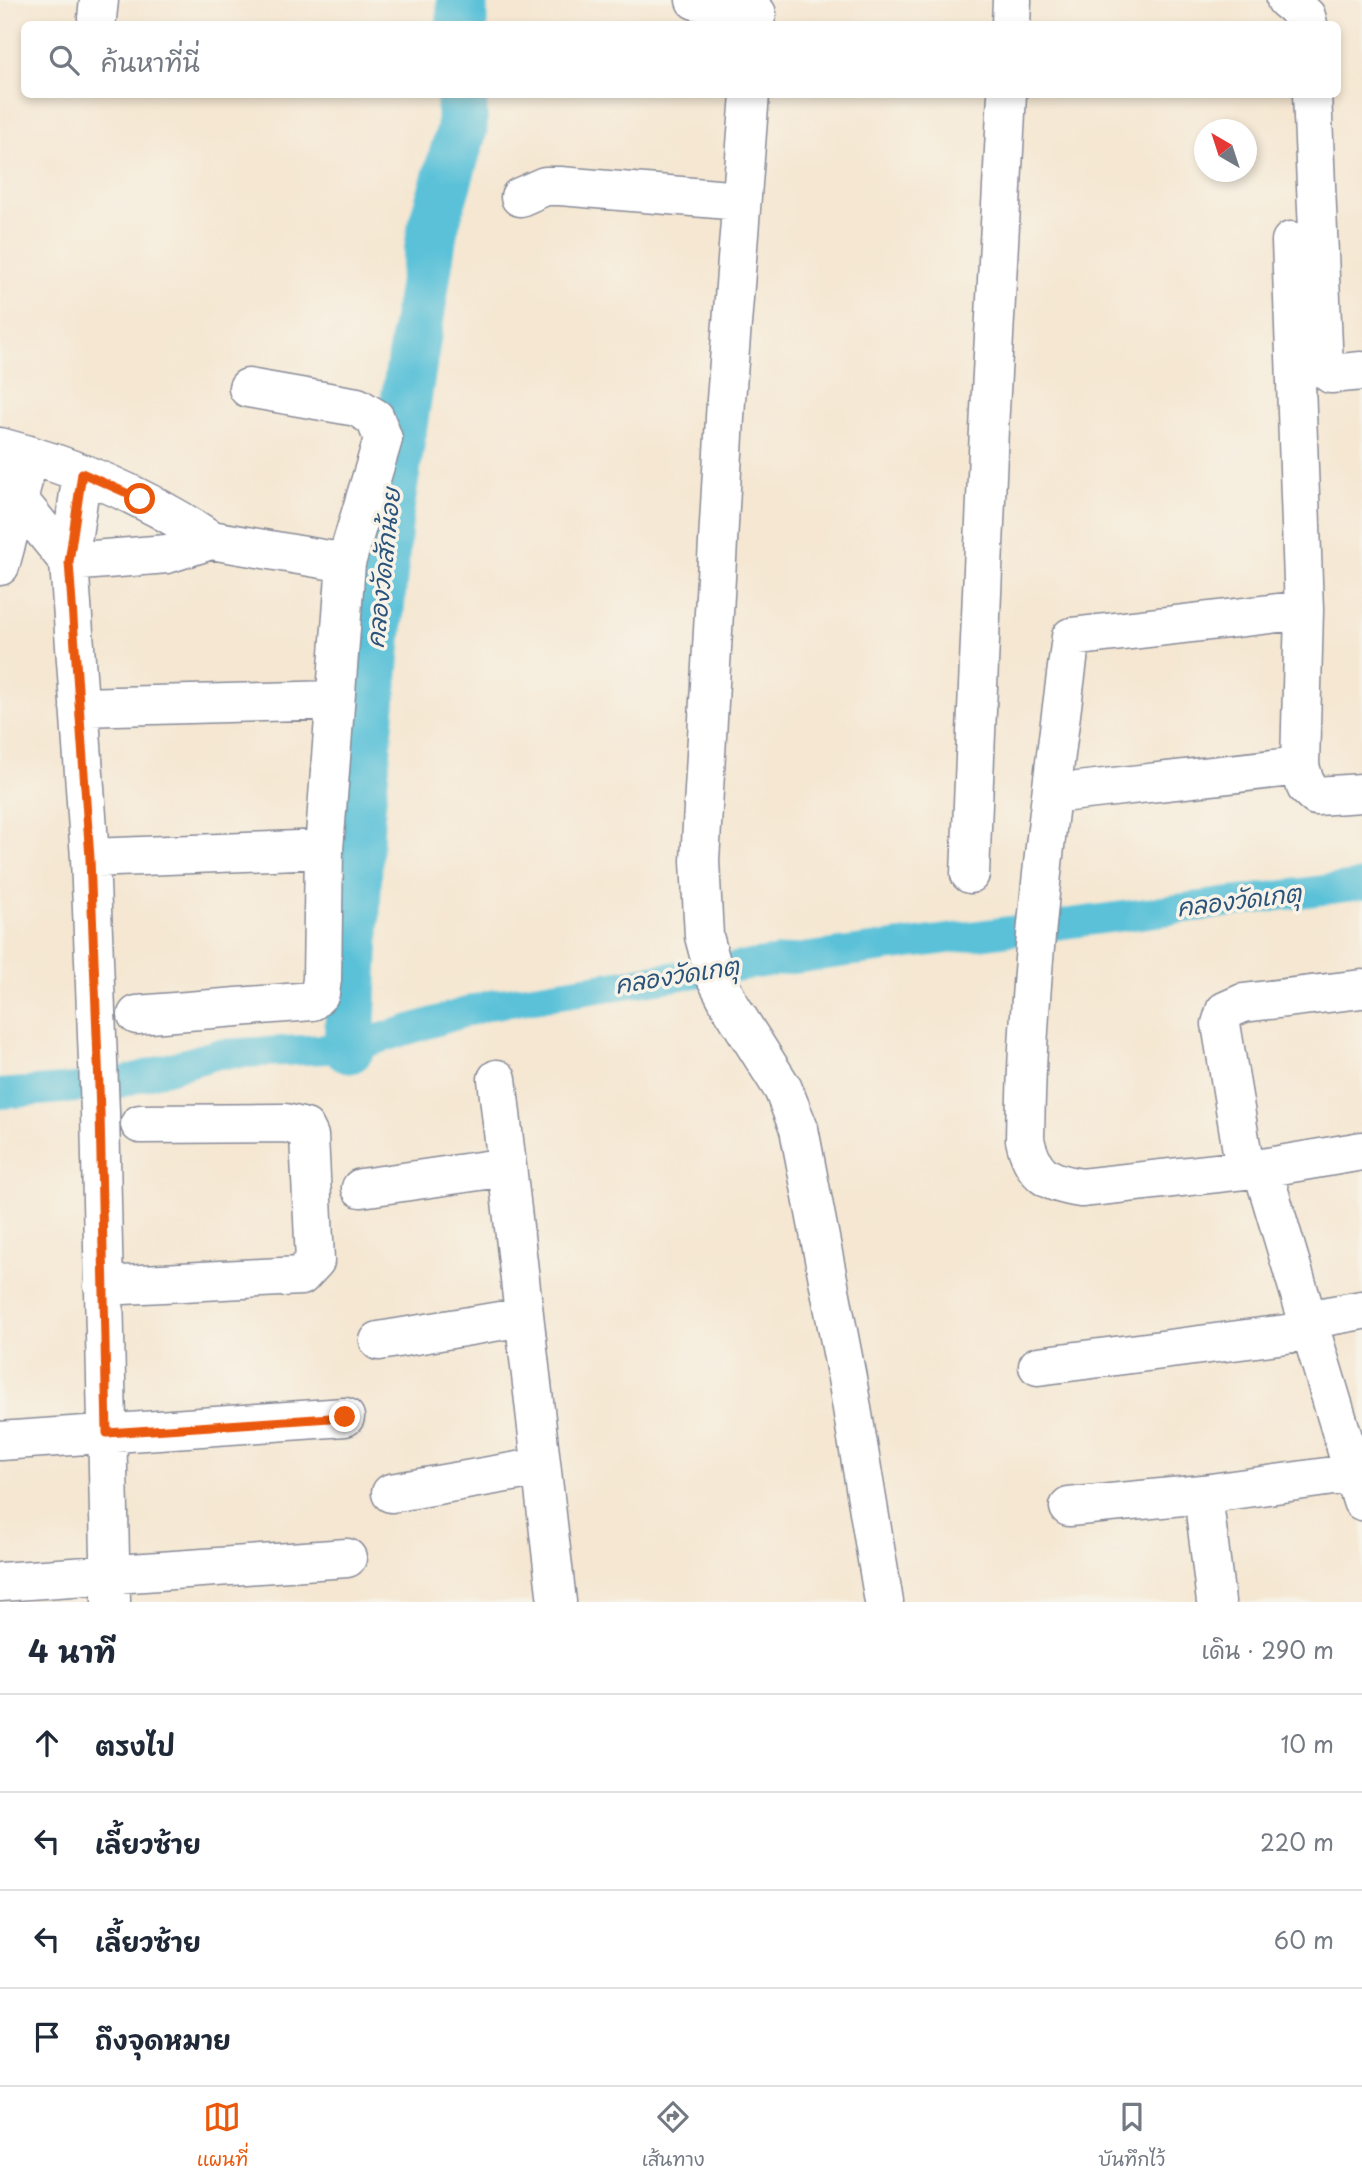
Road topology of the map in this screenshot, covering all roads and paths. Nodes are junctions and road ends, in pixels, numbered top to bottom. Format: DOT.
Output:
graph roads {
  1 [pos="695,0"];
  2 [pos="1012,0"];
  3 [pos="1286,0"];
  4 [pos="758,13"];
  5 [pos="1011,21"];
  6 [pos="1307,21"];
  7 [pos="750,98"];
  8 [pos="1007,98"];
  9 [pos="1312,98"];
  10 [pos="520,197"];
  11 [pos="741,201"];
  12 [pos="1291,242"];
  13 [pos="1362,371"];
  14 [pos="248,388"];
  15 [pos="15,451"];
  16 [pos="82,473"];
  17 [pos="8,487"];
  18 [pos="211,540"];
  19 [pos="69,562"];
  20 [pos="346,563"];
  21 [pos="0,566"];
  22 [pos="1304,610"];
  23 [pos="335,700"];
  24 [pos="79,707"];
  25 [pos="1300,766"];
  26 [pos="1069,792"];
  27 [pos="1362,793"];
  28 [pos="324,849"];
  29 [pos="90,858"];
  30 [pos="970,874"];
  31 [pos="1362,989"];
  32 [pos="137,1015"];
  33 [pos="497,1079"];
  34 [pos="140,1124"];
  35 [pos="1362,1152"];
  36 [pos="507,1167"];
  37 [pos="1254,1168"];
  38 [pos="362,1188"];
  39 [pos="103,1286"];
  40 [pos="1362,1310"];
  41 [pos="524,1317"];
  42 [pos="1308,1326"];
  43 [pos="379,1341"];
  44 [pos="1038,1366"];
  45 [pos="345,1417"];
  46 [pos="107,1433"];
  47 [pos="0,1441"];
  48 [pos="541,1467"];
  49 [pos="1360,1482"];
  50 [pos="391,1493"];
  51 [pos="1203,1494"];
  52 [pos="1069,1507"];
  53 [pos="347,1558"];
  54 [pos="0,1582"];
  55 [pos="111,1587"];
  56 [pos="557,1602"];
  57 [pos="884,1602"];
  58 [pos="1216,1602"];
  1 -- 4 [label="street"];
  2 -- 5 [label="street"];
  3 -- 6 [label="street"];
  7 -- 11 [label="street"];
  8 -- 30 [label="street"];
  9 -- 13 [label="street"];
  10 -- 11 [label="street"];
  11 -- 57 [label="street"];
  12 -- 22 [label="street"];
  14 -- 20 [label="street"];
  15 -- 16 [label="street"];
  15 -- 17 [label="street"];
  16 -- 18 [label="street"];
  16 -- 19 [label="street"];
  17 -- 19 [label="street"];
  17 -- 21 [label="street"];
  18 -- 19 [label="street"];
  18 -- 20 [label="street"];
  19 -- 24 [label="street"];
  20 -- 23 [label="street"];
  22 -- 25 [label="street"];
  22 -- 37 [label="street"];
  23 -- 24 [label="street"];
  23 -- 28 [label="street"];
  24 -- 29 [label="street"];
  25 -- 26 [label="street"];
  25 -- 27 [label="street"];
  28 -- 29 [label="street"];
  28 -- 32 [label="street"];
  29 -- 39 [label="street"];
  31 -- 37 [label="street"];
  33 -- 36 [label="street"];
  34 -- 39 [label="street"];
  35 -- 37 [label="street"];
  36 -- 38 [label="street"];
  36 -- 41 [label="street"];
  37 -- 42 [label="street"];
  39 -- 46 [label="street"];
  40 -- 42 [label="street"];
  41 -- 43 [label="street"];
  41 -- 48 [label="street"];
  42 -- 44 [label="street"];
  42 -- 49 [label="street"];
  45 -- 46 [label="street"];
  46 -- 47 [label="street"];
  46 -- 55 [label="street"];
  48 -- 50 [label="street"];
  48 -- 56 [label="street"];
  49 -- 51 [label="street"];
  51 -- 52 [label="street"];
  51 -- 58 [label="street"];
  53 -- 55 [label="street"];
  54 -- 55 [label="street"];
}
